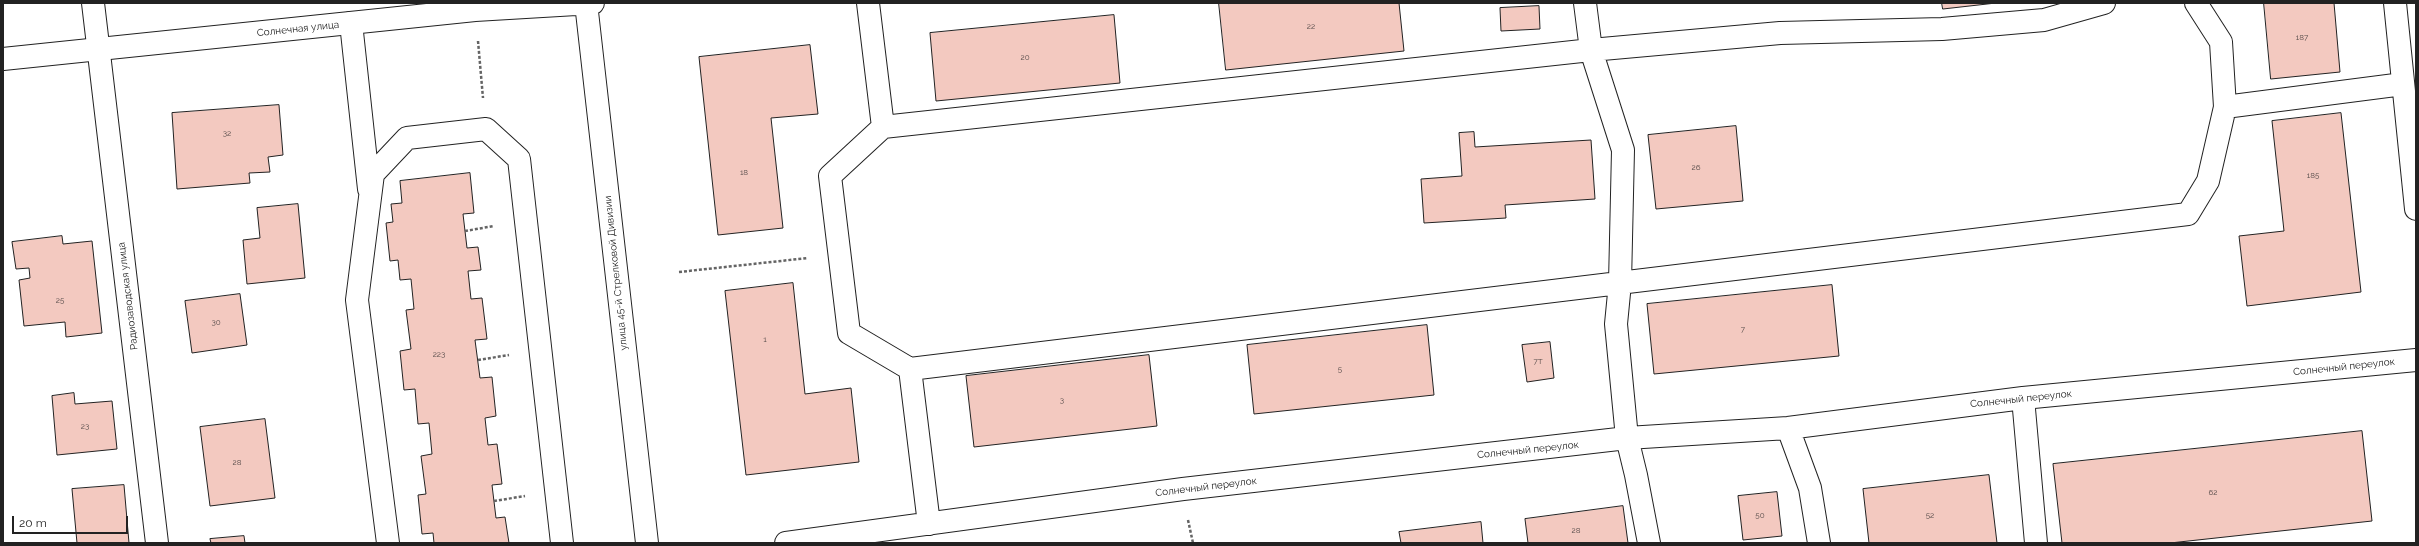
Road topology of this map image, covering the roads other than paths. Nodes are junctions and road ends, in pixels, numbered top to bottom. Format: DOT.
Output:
graph roads {
  1 [pos="93,3"];
  2 [pos="589,3"];
  3 [pos="868,3"];
  4 [pos="1585,3"];
  5 [pos="2104,3"];
  6 [pos="2196,3"];
  7 [pos="2395,3"];
  8 [pos="351,23"];
  9 [pos="98,49"];
  10 [pos="1591,50"];
  11 [pos="3,59"];
  12 [pos="2403,84"];
  13 [pos="2225,107"];
  14 [pos="883,127"];
  15 [pos="370,204"];
  16 [pos="2416,209"];
  17 [pos="1620,283"];
  18 [pos="2416,360"];
  19 [pos="910,369"];
  20 [pos="2023,398"];
  21 [pos="1788,428"];
  22 [pos="1627,438"];
  23 [pos="929,524"];
  24 [pos="157,543"];
  25 [pos="388,543"];
  26 [pos="562,543"];
  27 [pos="647,543"];
  28 [pos="786,543"];
  29 [pos="1649,543"];
  30 [pos="1819,543"];
  31 [pos="2036,543"];
  1 -- 9 [label="street, Радиозаводская улица"];
  2 -- 8 [label="street, Солнечная улица"];
  2 -- 27 [label="street, улица 45-й Стрелковой Дивизии"];
  3 -- 14 [label="street"];
  4 -- 10 [label="street"];
  5 -- 10 [label="street"];
  6 -- 13 [label="street"];
  7 -- 12 [label="street"];
  8 -- 9 [label="street, Солнечная улица"];
  8 -- 15 [label="street"];
  9 -- 11 [label="street, Солнечная улица"];
  9 -- 24 [label="street, Радиозаводская улица"];
  10 -- 14 [label="street"];
  10 -- 17 [label="street"];
  12 -- 13 [label="street"];
  12 -- 16 [label="street"];
  13 -- 17 [label="street"];
  14 -- 19 [label="street"];
  15 -- 25 [label="street"];
  15 -- 26 [label="street"];
  17 -- 19 [label="street"];
  17 -- 22 [label="street"];
  18 -- 20 [label="street, Солнечный переулок"];
  19 -- 23 [label="street"];
  20 -- 21 [label="street, Солнечный переулок"];
  20 -- 31 [label="street"];
  21 -- 22 [label="street, Солнечный переулок"];
  21 -- 30 [label="street"];
  22 -- 23 [label="street, Солнечный переулок"];
  22 -- 29 [label="street"];
  23 -- 28 [label="street, Солнечный переулок"];
}
